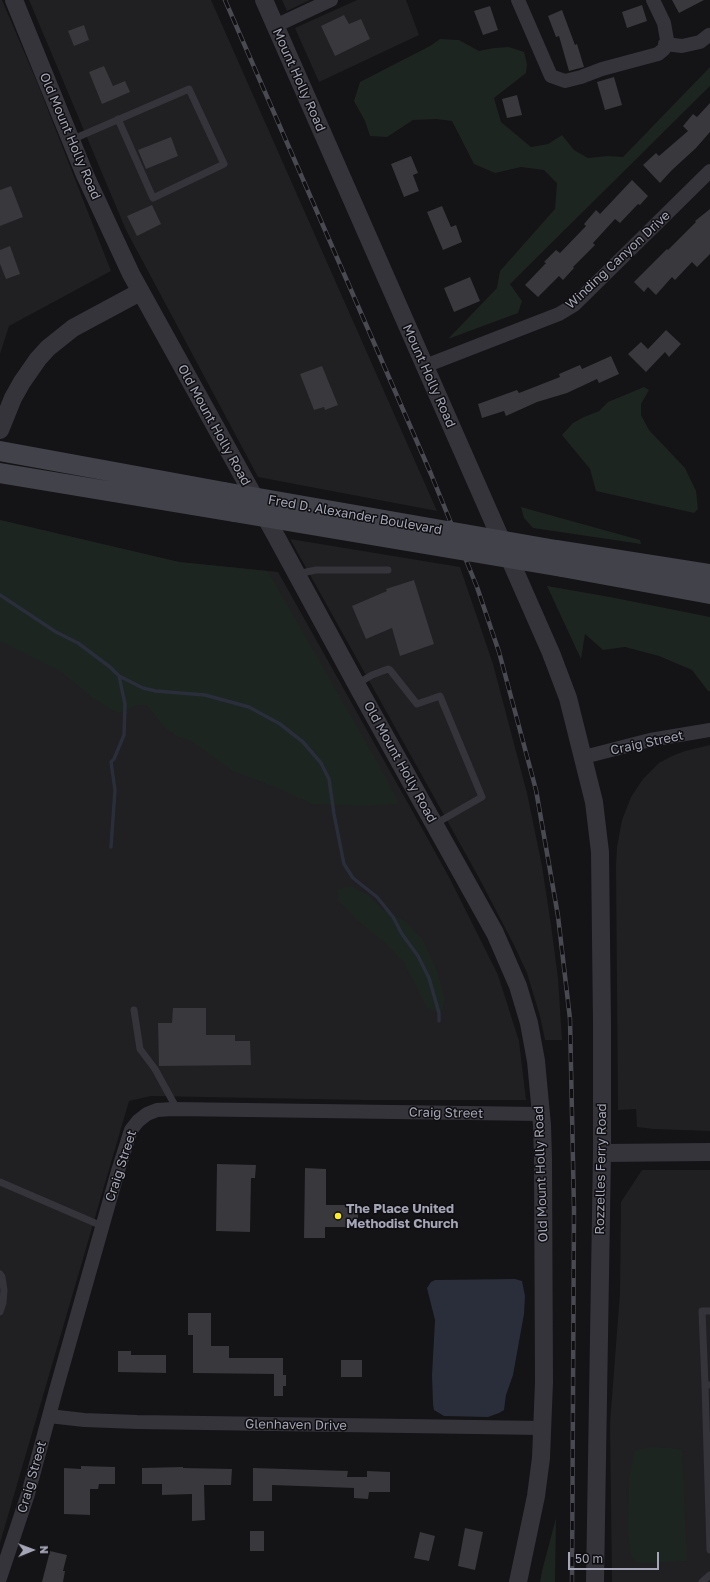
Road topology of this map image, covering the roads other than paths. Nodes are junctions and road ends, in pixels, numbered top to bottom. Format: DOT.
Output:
graph roads {
  1 [pos="14,0"];
  2 [pos="264,0"];
  3 [pos="331,0"];
  4 [pos="518,0"];
  5 [pos="653,0"];
  6 [pos="275,26"];
  7 [pos="709,35"];
  8 [pos="665,44"];
  9 [pos="118,119"];
  10 [pos="71,140"];
  11 [pos="710,172"];
  12 [pos="140,292"];
  13 [pos="425,366"];
  14 [pos="0,430"];
  15 [pos="0,451"];
  16 [pos="0,473"];
  17 [pos="559,559"];
  18 [pos="388,570"];
  19 [pos="297,574"];
  20 [pos="710,574"];
  21 [pos="710,594"];
  22 [pos="356,684"];
  23 [pos="710,730"];
  24 [pos="584,757"];
  25 [pos="435,824"];
  26 [pos="134,1010"];
  27 [pos="177,1109"];
  28 [pos="540,1114"];
  29 [pos="710,1152"];
  30 [pos="602,1153"];
  31 [pos="0,1182"];
  32 [pos="102,1226"];
  33 [pos="0,1274"];
  34 [pos="710,1311"];
  35 [pos="0,1312"];
  36 [pos="707,1385"];
  37 [pos="708,1410"];
  38 [pos="49,1416"];
  39 [pos="708,1427"];
  40 [pos="542,1428"];
  41 [pos="708,1454"];
  42 [pos="710,1550"];
  43 [pos="710,1576"];
  44 [pos="0,1578"];
  45 [pos="518,1582"];
  46 [pos="595,1582"];
  47 [pos="702,1582"];
  1 -- 10 [label="street, Old Mount Holly Road"];
  2 -- 6 [label="street, Mount Holly Road"];
  3 -- 6 [label="street"];
  4 -- 8 [label="street"];
  5 -- 8 [label="street"];
  6 -- 13 [label="street, Mount Holly Road"];
  7 -- 8 [label="street"];
  9 -- 9 [label="lane"];
  9 -- 10 [label="lane"];
  10 -- 12 [label="street, Old Mount Holly Road"];
  11 -- 13 [label="street, Winding Canyon Drive"];
  12 -- 14 [label="street"];
  12 -- 19 [label="street, Old Mount Holly Road"];
  13 -- 24 [label="street, Mount Holly Road"];
  15 -- 17 [label="main road, Fred D. Alexander Boulevard, bridge"];
  16 -- 17 [label="main road, Fred D. Alexander Boulevard, bridge"];
  17 -- 20 [label="main road, Fred D. Alexander Boulevard"];
  17 -- 21 [label="main road, Fred D. Alexander Boulevard"];
  18 -- 19 [label="lane"];
  19 -- 22 [label="street, Old Mount Holly Road"];
  22 -- 25 [label="street, Old Mount Holly Road"];
  22 -- 25 [label="lane"];
  23 -- 24 [label="street, Craig Street"];
  24 -- 30 [label="street, Rozzelles Ferry Road"];
  25 -- 28 [label="street, Old Mount Holly Road"];
  26 -- 27 [label="lane"];
  27 -- 28 [label="street, Craig Street"];
  27 -- 32 [label="street, Craig Street"];
  28 -- 40 [label="street, Old Mount Holly Road"];
  29 -- 30 [label="street"];
  30 -- 46 [label="street, Rozzelles Ferry Road"];
  31 -- 32 [label="lane"];
  32 -- 38 [label="street, Craig Street"];
  33 -- 35 [label="lane"];
  34 -- 36 [label="lane"];
  36 -- 37 [label="lane"];
  37 -- 39 [label="lane"];
  38 -- 40 [label="street, Glenhaven Drive"];
  38 -- 44 [label="street, Craig Street"];
  39 -- 41 [label="lane"];
  40 -- 45 [label="street, Old Mount Holly Road"];
  41 -- 42 [label="lane"];
  43 -- 47 [label="lane"];
}
